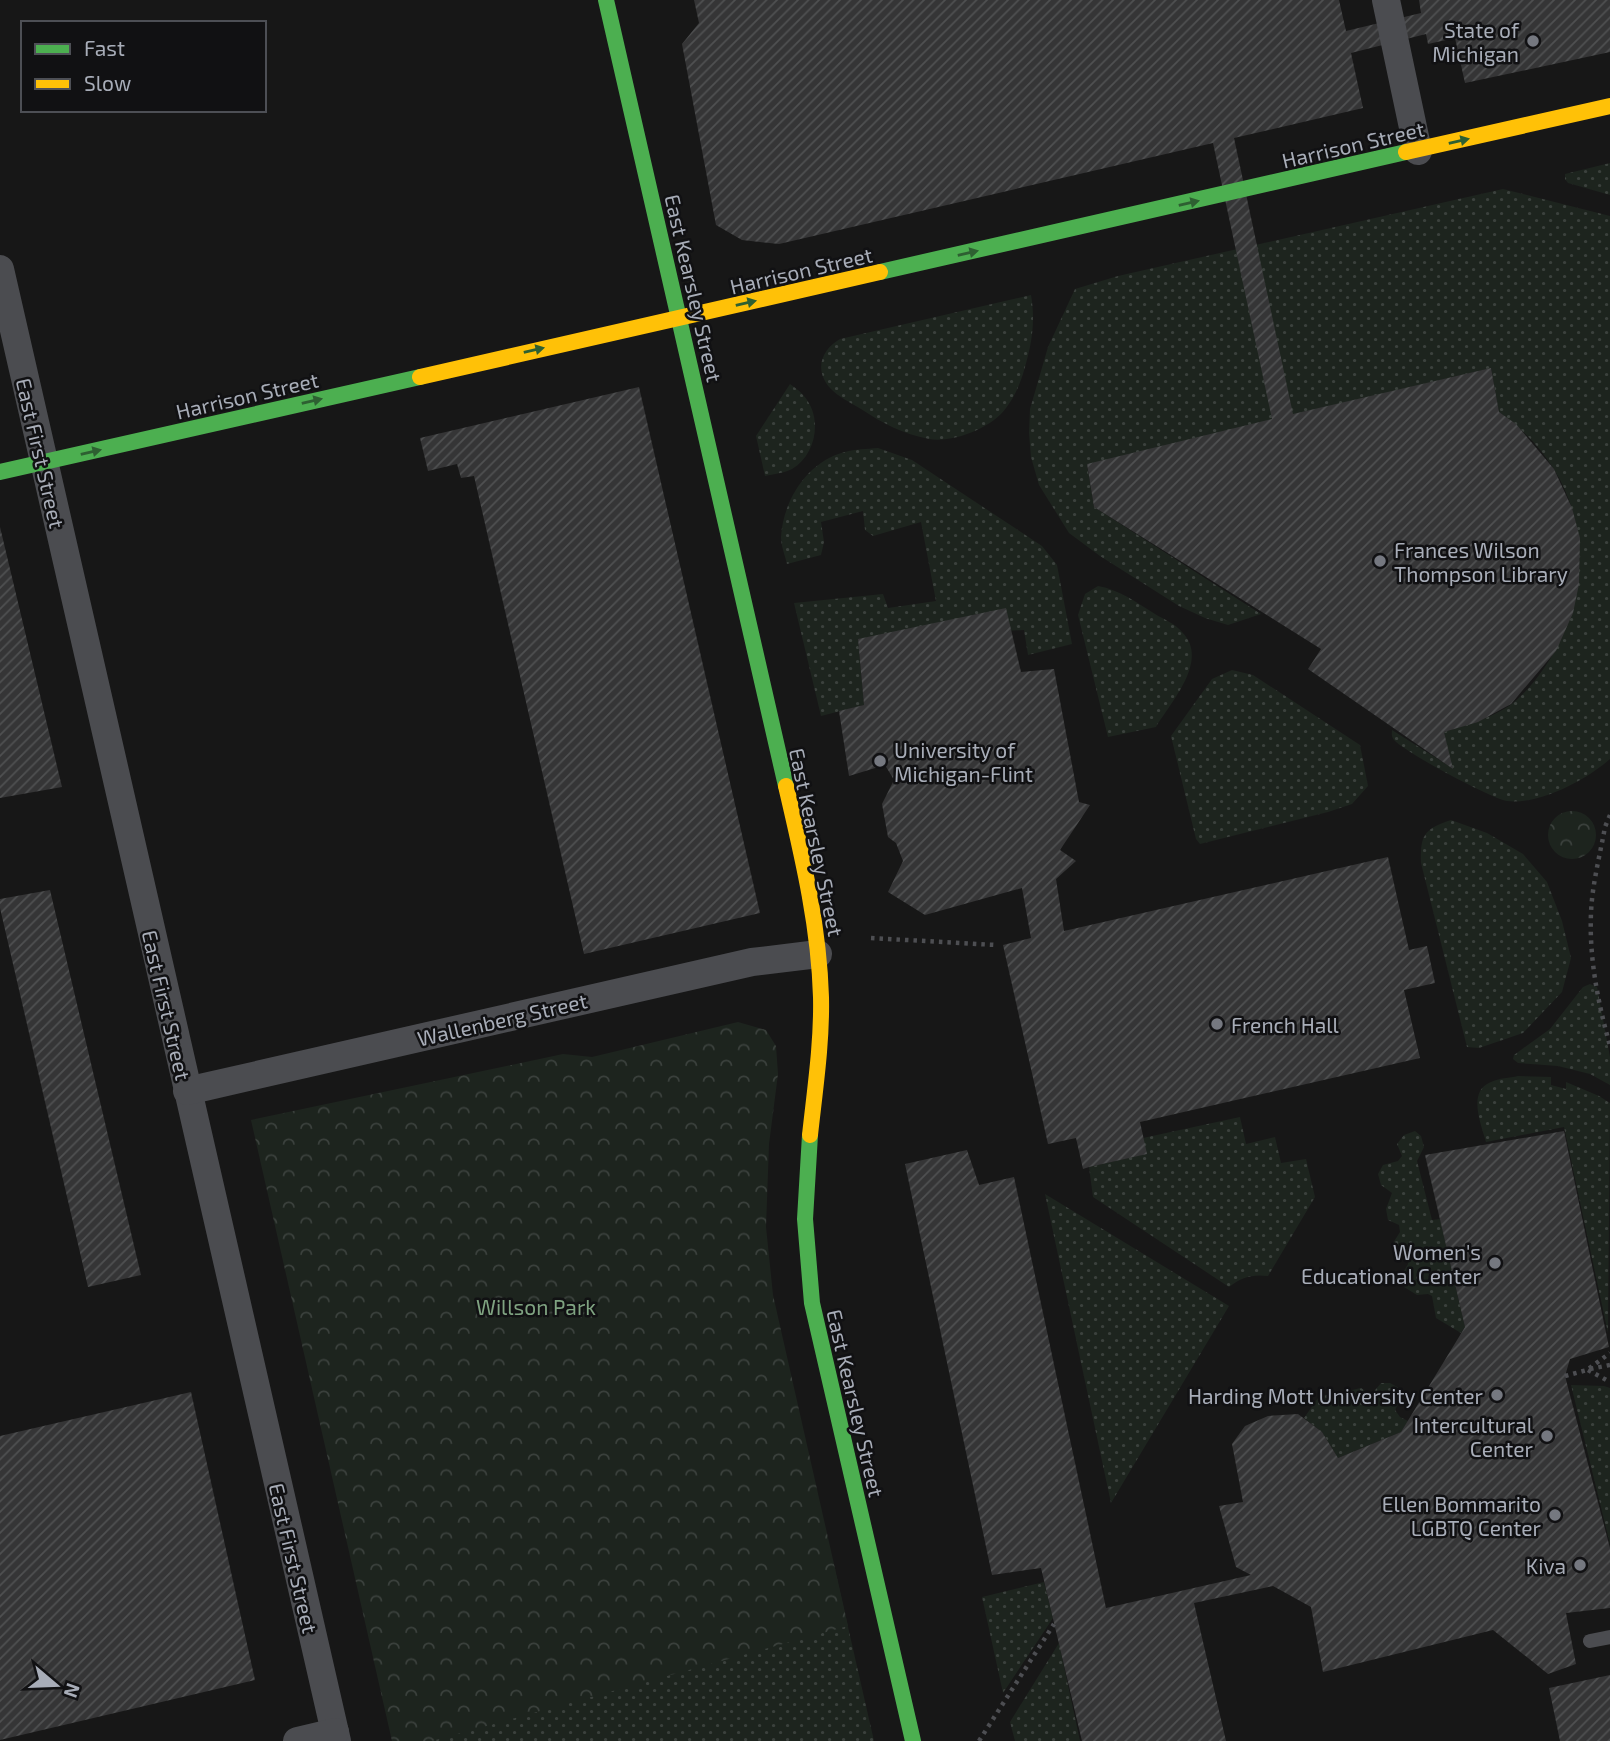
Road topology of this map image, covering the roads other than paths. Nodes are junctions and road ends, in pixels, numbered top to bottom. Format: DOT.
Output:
graph roads {
  1 [pos="606,0"];
  2 [pos="1386,0"];
  3 [pos="1610,106"];
  4 [pos="1418,150"];
  5 [pos="0,269"];
  6 [pos="679,318"];
  7 [pos="44,463"];
  8 [pos="0,472"];
  9 [pos="818,954"];
  10 [pos="187,1091"];
  11 [pos="1610,1637"];
  12 [pos="1590,1642"];
  13 [pos="336,1737"];
  14 [pos="297,1741"];
  15 [pos="913,1741"];
  1 -- 6 [label="street, East Kearsley Street"];
  2 -- 4 [label="street"];
  4 -- 3 [label="street, Harrison Street, one-way"];
  6 -- 4 [label="street, Harrison Street, one-way"];
  5 -- 7 [label="street, East First Street"];
  7 -- 6 [label="street, Harrison Street, one-way"];
  6 -- 9 [label="street, East Kearsley Street"];
  7 -- 8 [label="street, Harrison Street"];
  7 -- 10 [label="street, East First Street"];
  9 -- 10 [label="street, Wallenberg Street"];
  9 -- 15 [label="street, East Kearsley Street"];
  10 -- 13 [label="street, East First Street"];
  11 -- 12 [label="lane"];
  13 -- 14 [label="street"];
}
